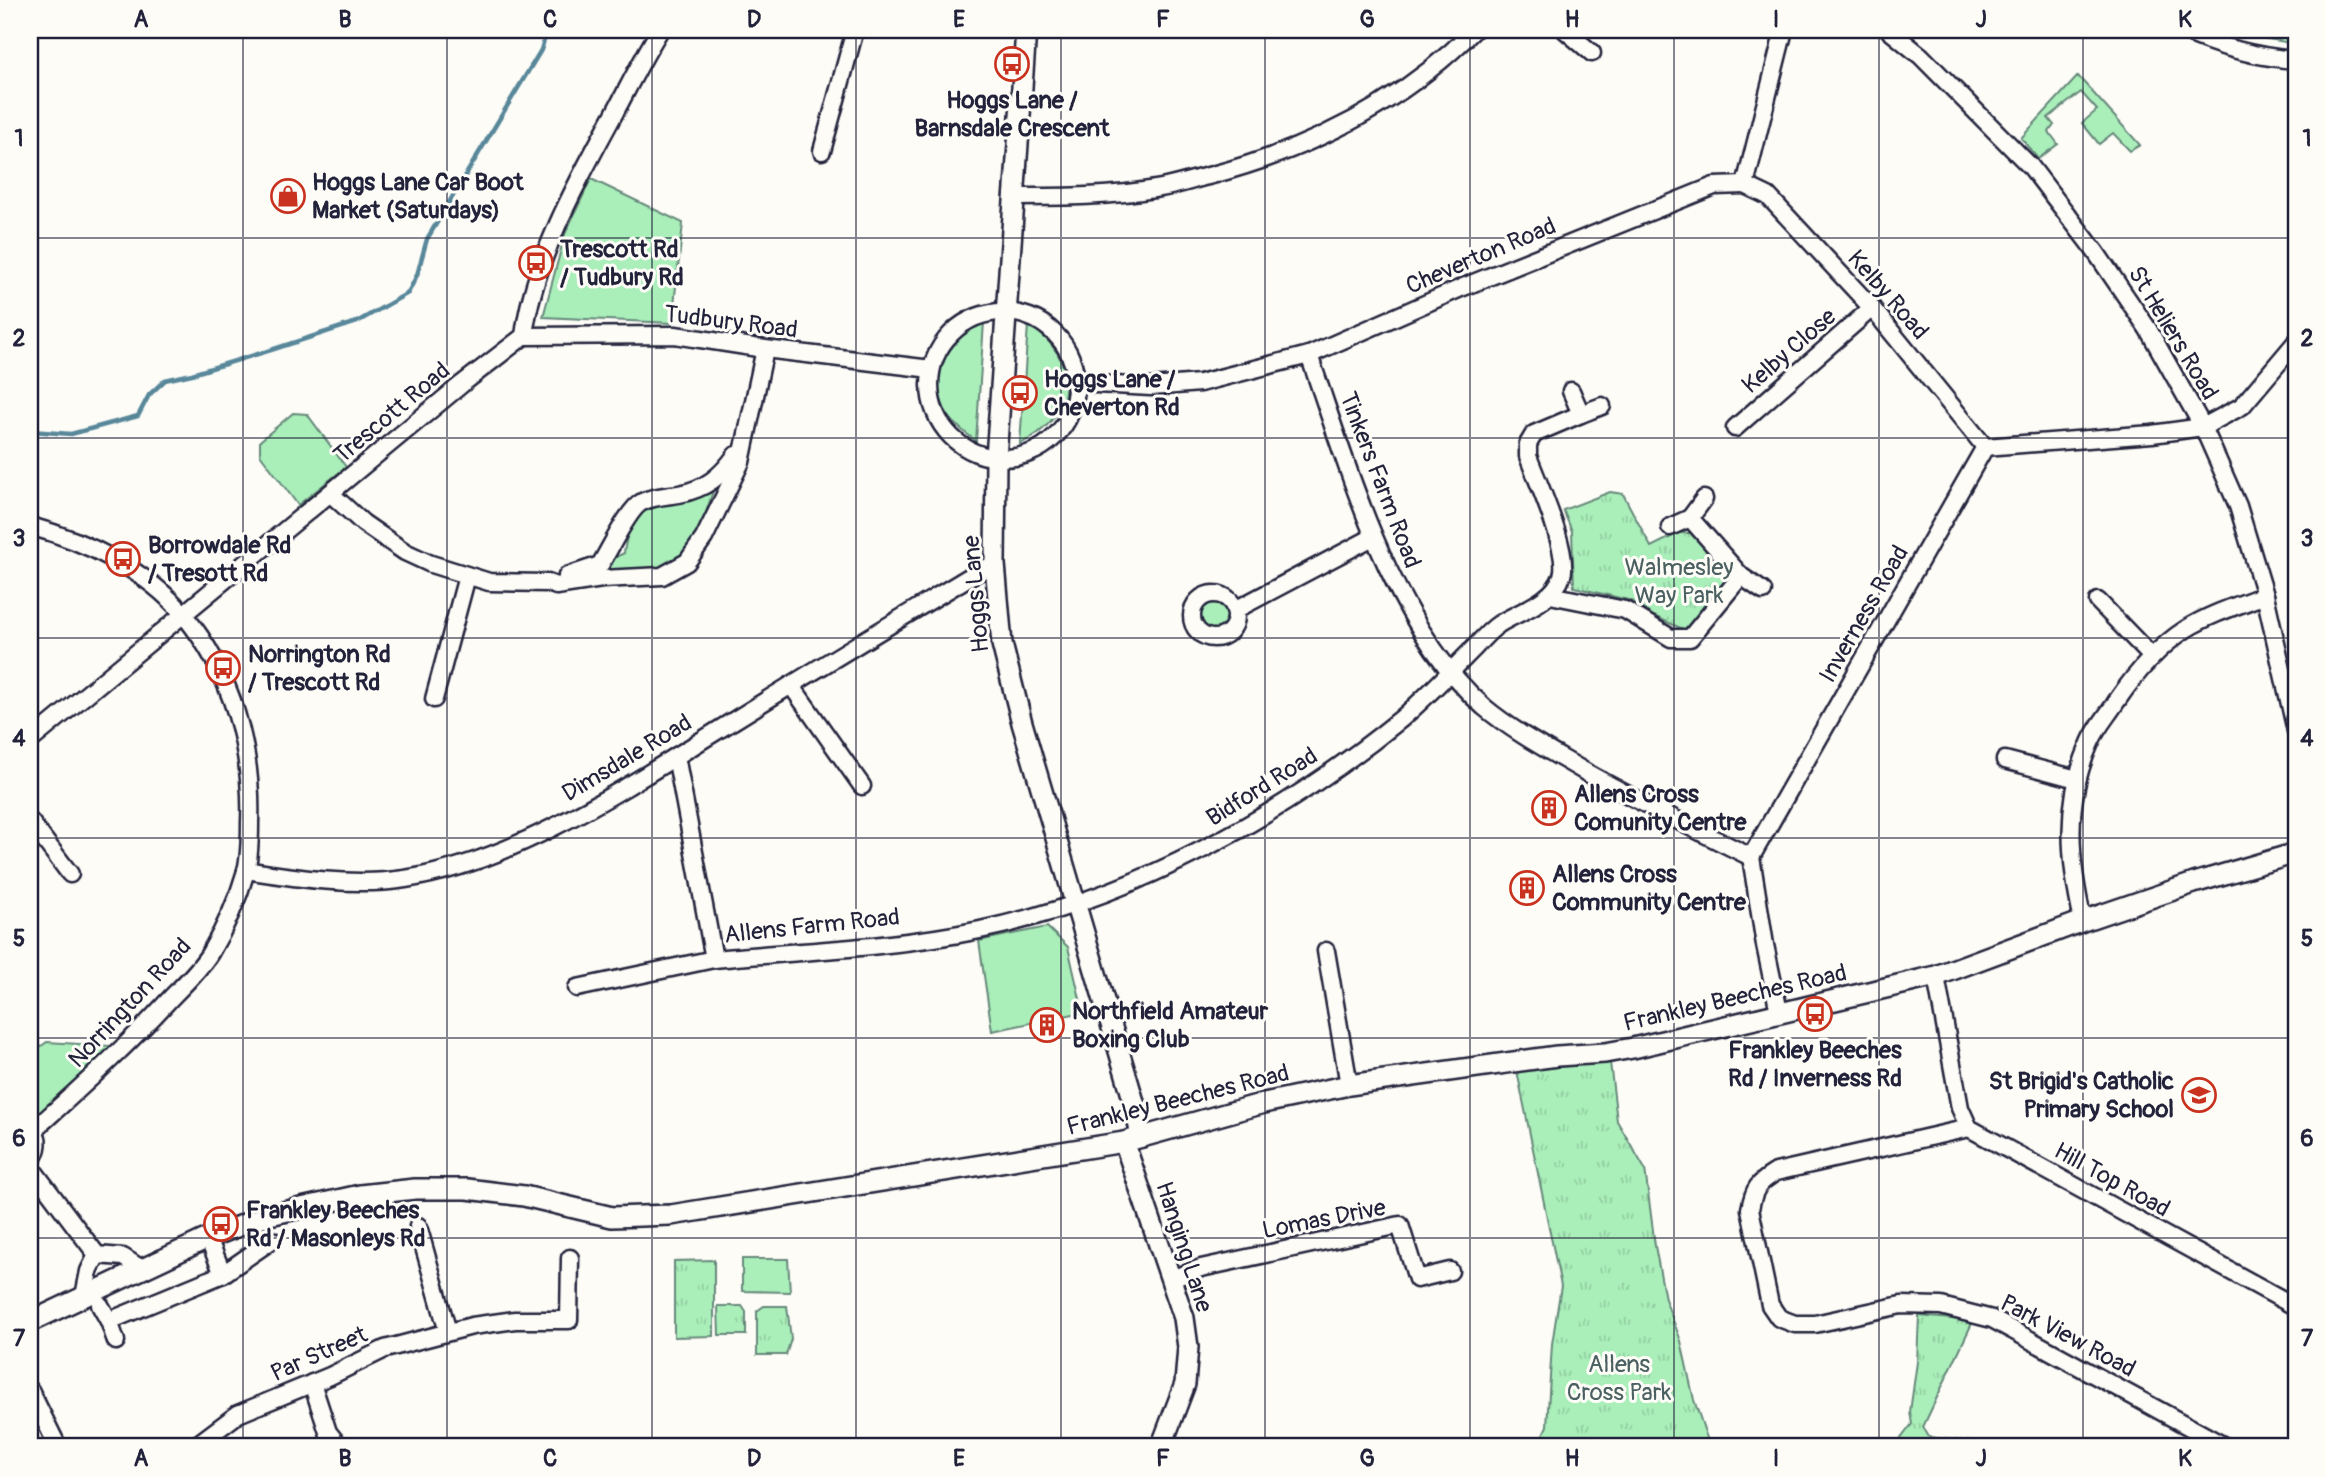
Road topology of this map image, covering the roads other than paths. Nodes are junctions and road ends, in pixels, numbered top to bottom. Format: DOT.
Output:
graph roads {
  1 [pos="660,30"];
  2 [pos="855,30"];
  3 [pos="1026,30"];
  4 [pos="1474,30"];
  5 [pos="1565,30"];
  6 [pos="1784,30"];
  7 [pos="1889,30"];
  8 [pos="2182,30"];
  9 [pos="1592,53"];
  10 [pos="2296,60"];
  11 [pos="822,151"];
  12 [pos="1745,185"];
  13 [pos="1013,197"];
  14 [pos="1872,308"];
  15 [pos="1007,311"];
  16 [pos="524,336"];
  17 [pos="2296,342"];
  18 [pos="765,349"];
  19 [pos="1309,355"];
  20 [pos="931,369"];
  21 [pos="1077,383"];
  22 [pos="1571,391"];
  23 [pos="1602,406"];
  24 [pos="1581,414"];
  25 [pos="2203,427"];
  26 [pos="1735,428"];
  27 [pos="744,445"];
  28 [pos="1985,447"];
  29 [pos="996,458"];
  30 [pos="331,494"];
  31 [pos="1704,499"];
  32 [pos="1690,518"];
  33 [pos="30,526"];
  34 [pos="1670,527"];
  35 [pos="1373,537"];
  36 [pos="995,564"];
  37 [pos="467,576"];
  38 [pos="1741,576"];
  39 [pos="548,583"];
  40 [pos="1763,591"];
  41 [pos="1550,595"];
  42 [pos="2264,595"];
  43 [pos="2098,601"];
  44 [pos="1235,610"];
  45 [pos="184,615"];
  46 [pos="2152,657"];
  47 [pos="1451,671"];
  48 [pos="791,685"];
  49 [pos="434,699"];
  50 [pos="2296,731"];
  51 [pos="30,741"];
  52 [pos="676,756"];
  53 [pos="2005,760"];
  54 [pos="2077,779"];
  55 [pos="862,786"];
  56 [pos="30,821"];
  57 [pos="2296,853"];
  58 [pos="1751,857"];
  59 [pos="246,870"];
  60 [pos="71,874"];
  61 [pos="1075,904"];
  62 [pos="2083,921"];
  63 [pos="1325,951"];
  64 [pos="714,959"];
  65 [pos="1936,976"];
  66 [pos="578,988"];
  67 [pos="1779,1012"];
  68 [pos="1349,1084"];
  69 [pos="32,1128"];
  70 [pos="1969,1128"];
  71 [pos="1132,1140"];
  72 [pos="30,1164"];
  73 [pos="418,1226"];
  74 [pos="208,1238"];
  75 [pos="272,1240"];
  76 [pos="97,1255"];
  77 [pos="570,1258"];
  78 [pos="143,1270"];
  79 [pos="1450,1271"];
  80 [pos="223,1274"];
  81 [pos="1171,1279"];
  82 [pos="92,1301"];
  83 [pos="2296,1307"];
  84 [pos="109,1321"];
  85 [pos="30,1322"];
  86 [pos="448,1332"];
  87 [pos="116,1341"];
  88 [pos="312,1383"];
  89 [pos="30,1390"];
  90 [pos="58,1447"];
  91 [pos="194,1447"];
  92 [pos="340,1447"];
  93 [pos="1161,1447"];
  94 [pos="2225,1447"];
  1 -- 16 [label="street"];
  2 -- 11 [label="street"];
  3 -- 13 [label="street, Hoggs Lane"];
  4 -- 13 [label="street"];
  5 -- 9 [label="street"];
  6 -- 12 [label="street"];
  7 -- 25 [label="street, St Heliers Road"];
  8 -- 10 [label="street"];
  12 -- 14 [label="street, Kelby Road"];
  12 -- 19 [label="street, Cheverton Road"];
  13 -- 15 [label="street, Hoggs Lane"];
  14 -- 26 [label="street, Kelby Close"];
  14 -- 28 [label="street, Kelby Road"];
  15 -- 20 [label="street"];
  15 -- 21 [label="street"];
  15 -- 29 [label="street, Hoggs Lane"];
  16 -- 18 [label="street, Tudbury Road"];
  16 -- 30 [label="street, Trescott Road"];
  17 -- 25 [label="street"];
  18 -- 20 [label="street, Tudbury Road"];
  18 -- 27 [label="street"];
  19 -- 21 [label="street, Cheverton Road"];
  19 -- 35 [label="street, Tinkers Farm Road"];
  20 -- 29 [label="street"];
  21 -- 29 [label="street"];
  22 -- 24 [label="street"];
  23 -- 24 [label="street"];
  24 -- 41 [label="street"];
  25 -- 28 [label="street"];
  25 -- 42 [label="street, St Heliers Road"];
  27 -- 39 [label="street"];
  27 -- 39 [label="street"];
  28 -- 58 [label="street, Inverness Road"];
  29 -- 36 [label="street, Hoggs Lane"];
  30 -- 37 [label="street"];
  30 -- 45 [label="street, Trescott Road"];
  31 -- 32 [label="street"];
  32 -- 34 [label="street"];
  32 -- 38 [label="street"];
  33 -- 45 [label="street, Norrington Road"];
  35 -- 44 [label="street"];
  35 -- 47 [label="street, Tinkers Farm Road"];
  36 -- 48 [label="street, Dimsdale Road"];
  36 -- 61 [label="street, Hoggs Lane"];
  37 -- 39 [label="street"];
  37 -- 49 [label="street"];
  38 -- 40 [label="street"];
  38 -- 41 [label="street"];
  41 -- 47 [label="street, Bidford Road"];
  42 -- 46 [label="street"];
  42 -- 50 [label="street, St Heliers Road"];
  43 -- 46 [label="street"];
  45 -- 51 [label="street, Trescott Road"];
  45 -- 59 [label="street, Norrington Road"];
  46 -- 54 [label="street"];
  47 -- 58 [label="street, Tinkers Farm Road"];
  47 -- 61 [label="street, Bidford Road"];
  48 -- 52 [label="street, Dimsdale Road"];
  48 -- 55 [label="street"];
  52 -- 59 [label="street, Dimsdale Road"];
  52 -- 64 [label="street, Allens Farm Road"];
  53 -- 54 [label="street"];
  54 -- 62 [label="street"];
  56 -- 60 [label="street"];
  57 -- 62 [label="street, Frankley Beeches Road"];
  58 -- 67 [label="street"];
  59 -- 69 [label="street, Norrington Road"];
  61 -- 64 [label="street, Allens Farm Road"];
  61 -- 71 [label="street, Hoggs Lane"];
  62 -- 65 [label="street, Frankley Beeches Road"];
  63 -- 68 [label="street"];
  64 -- 66 [label="street"];
  65 -- 67 [label="street, Frankley Beeches Road"];
  65 -- 70 [label="street"];
  67 -- 68 [label="street, Frankley Beeches Road"];
  68 -- 71 [label="street, Frankley Beeches Road"];
  69 -- 72 [label="street, Norrington Road"];
  70 -- 83 [label="street, Hill Top Road"];
  70 -- 94 [label="street, Park View Road"];
  71 -- 74 [label="street, Frankley Beeches Road"];
  71 -- 81 [label="street, Hanging Lane"];
  72 -- 76 [label="street"];
  73 -- 86 [label="street"];
  74 -- 78 [label="street, Frankley Beeches Road"];
  74 -- 80 [label="street"];
  75 -- 80 [label="street"];
  76 -- 78 [label="street"];
  76 -- 82 [label="street"];
  77 -- 86 [label="street, Par Street"];
  78 -- 82 [label="street, Frankley Beeches Road"];
  79 -- 81 [label="street, Lomas Drive"];
  80 -- 84 [label="street"];
  81 -- 93 [label="street, Hanging Lane"];
  82 -- 84 [label="street"];
  82 -- 85 [label="street, Frankley Beeches Road"];
  84 -- 87 [label="street"];
  86 -- 88 [label="street, Par Street"];
  88 -- 91 [label="street, Par Street"];
  88 -- 92 [label="street"];
  89 -- 90 [label="street"];
}
